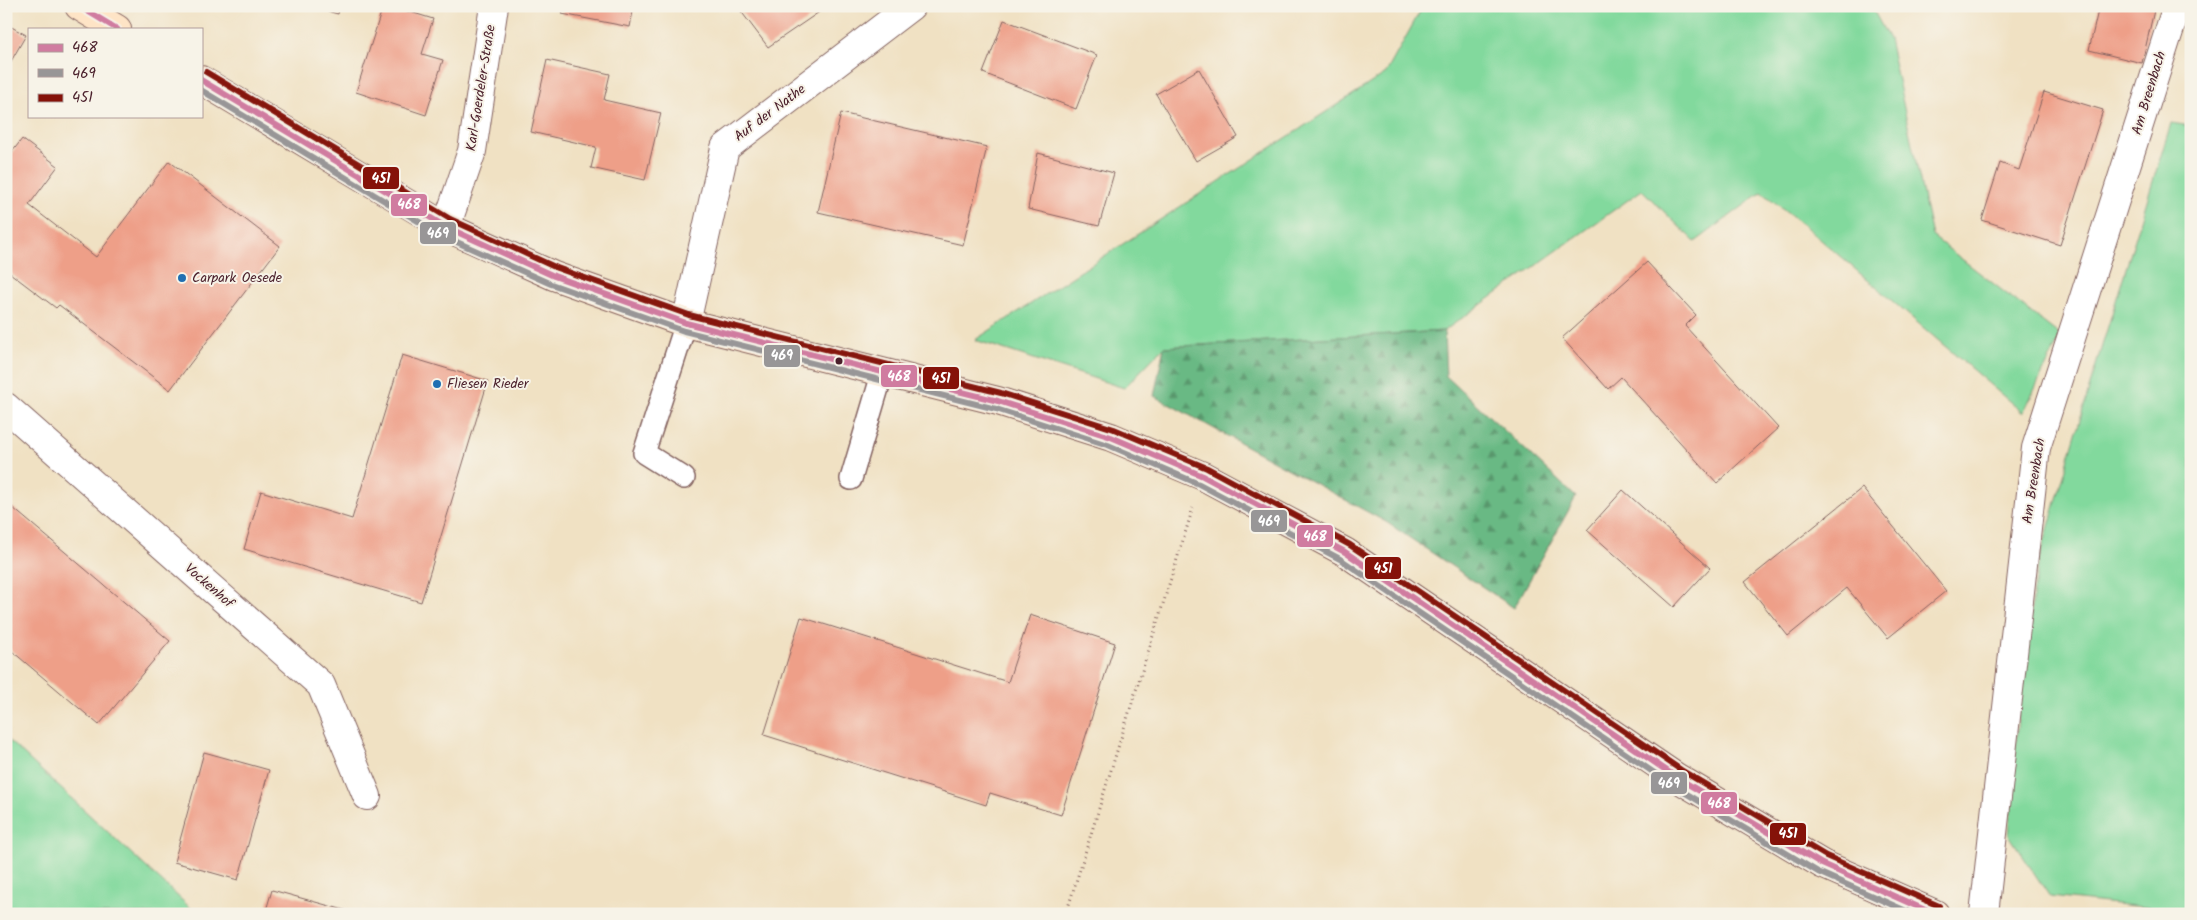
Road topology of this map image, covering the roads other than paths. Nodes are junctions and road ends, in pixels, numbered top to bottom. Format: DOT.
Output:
graph roads {
  1 [pos="79,6"];
  2 [pos="494,6"];
  3 [pos="911,6"];
  4 [pos="2177,6"];
  5 [pos="114,28"];
  6 [pos="202,81"];
  7 [pos="446,227"];
  8 [pos="686,323"];
  9 [pos="883,372"];
  10 [pos="6,407"];
  11 [pos="684,478"];
  12 [pos="851,479"];
  13 [pos="366,796"];
  14 [pos="1935,914"];
  15 [pos="1984,914"];
  1 -- 5 [label="street"];
  2 -- 7 [label="street, Karl-Goerdeler-Straße"];
  3 -- 8 [label="street, Auf der Nathe"];
  4 -- 15 [label="street, Am Breenbach"];
  6 -- 7 [label="street"];
  7 -- 8 [label="street"];
  8 -- 9 [label="street"];
  8 -- 11 [label="lane"];
  9 -- 12 [label="lane"];
  9 -- 14 [label="street"];
  10 -- 13 [label="street, Vockenhof"];
}
